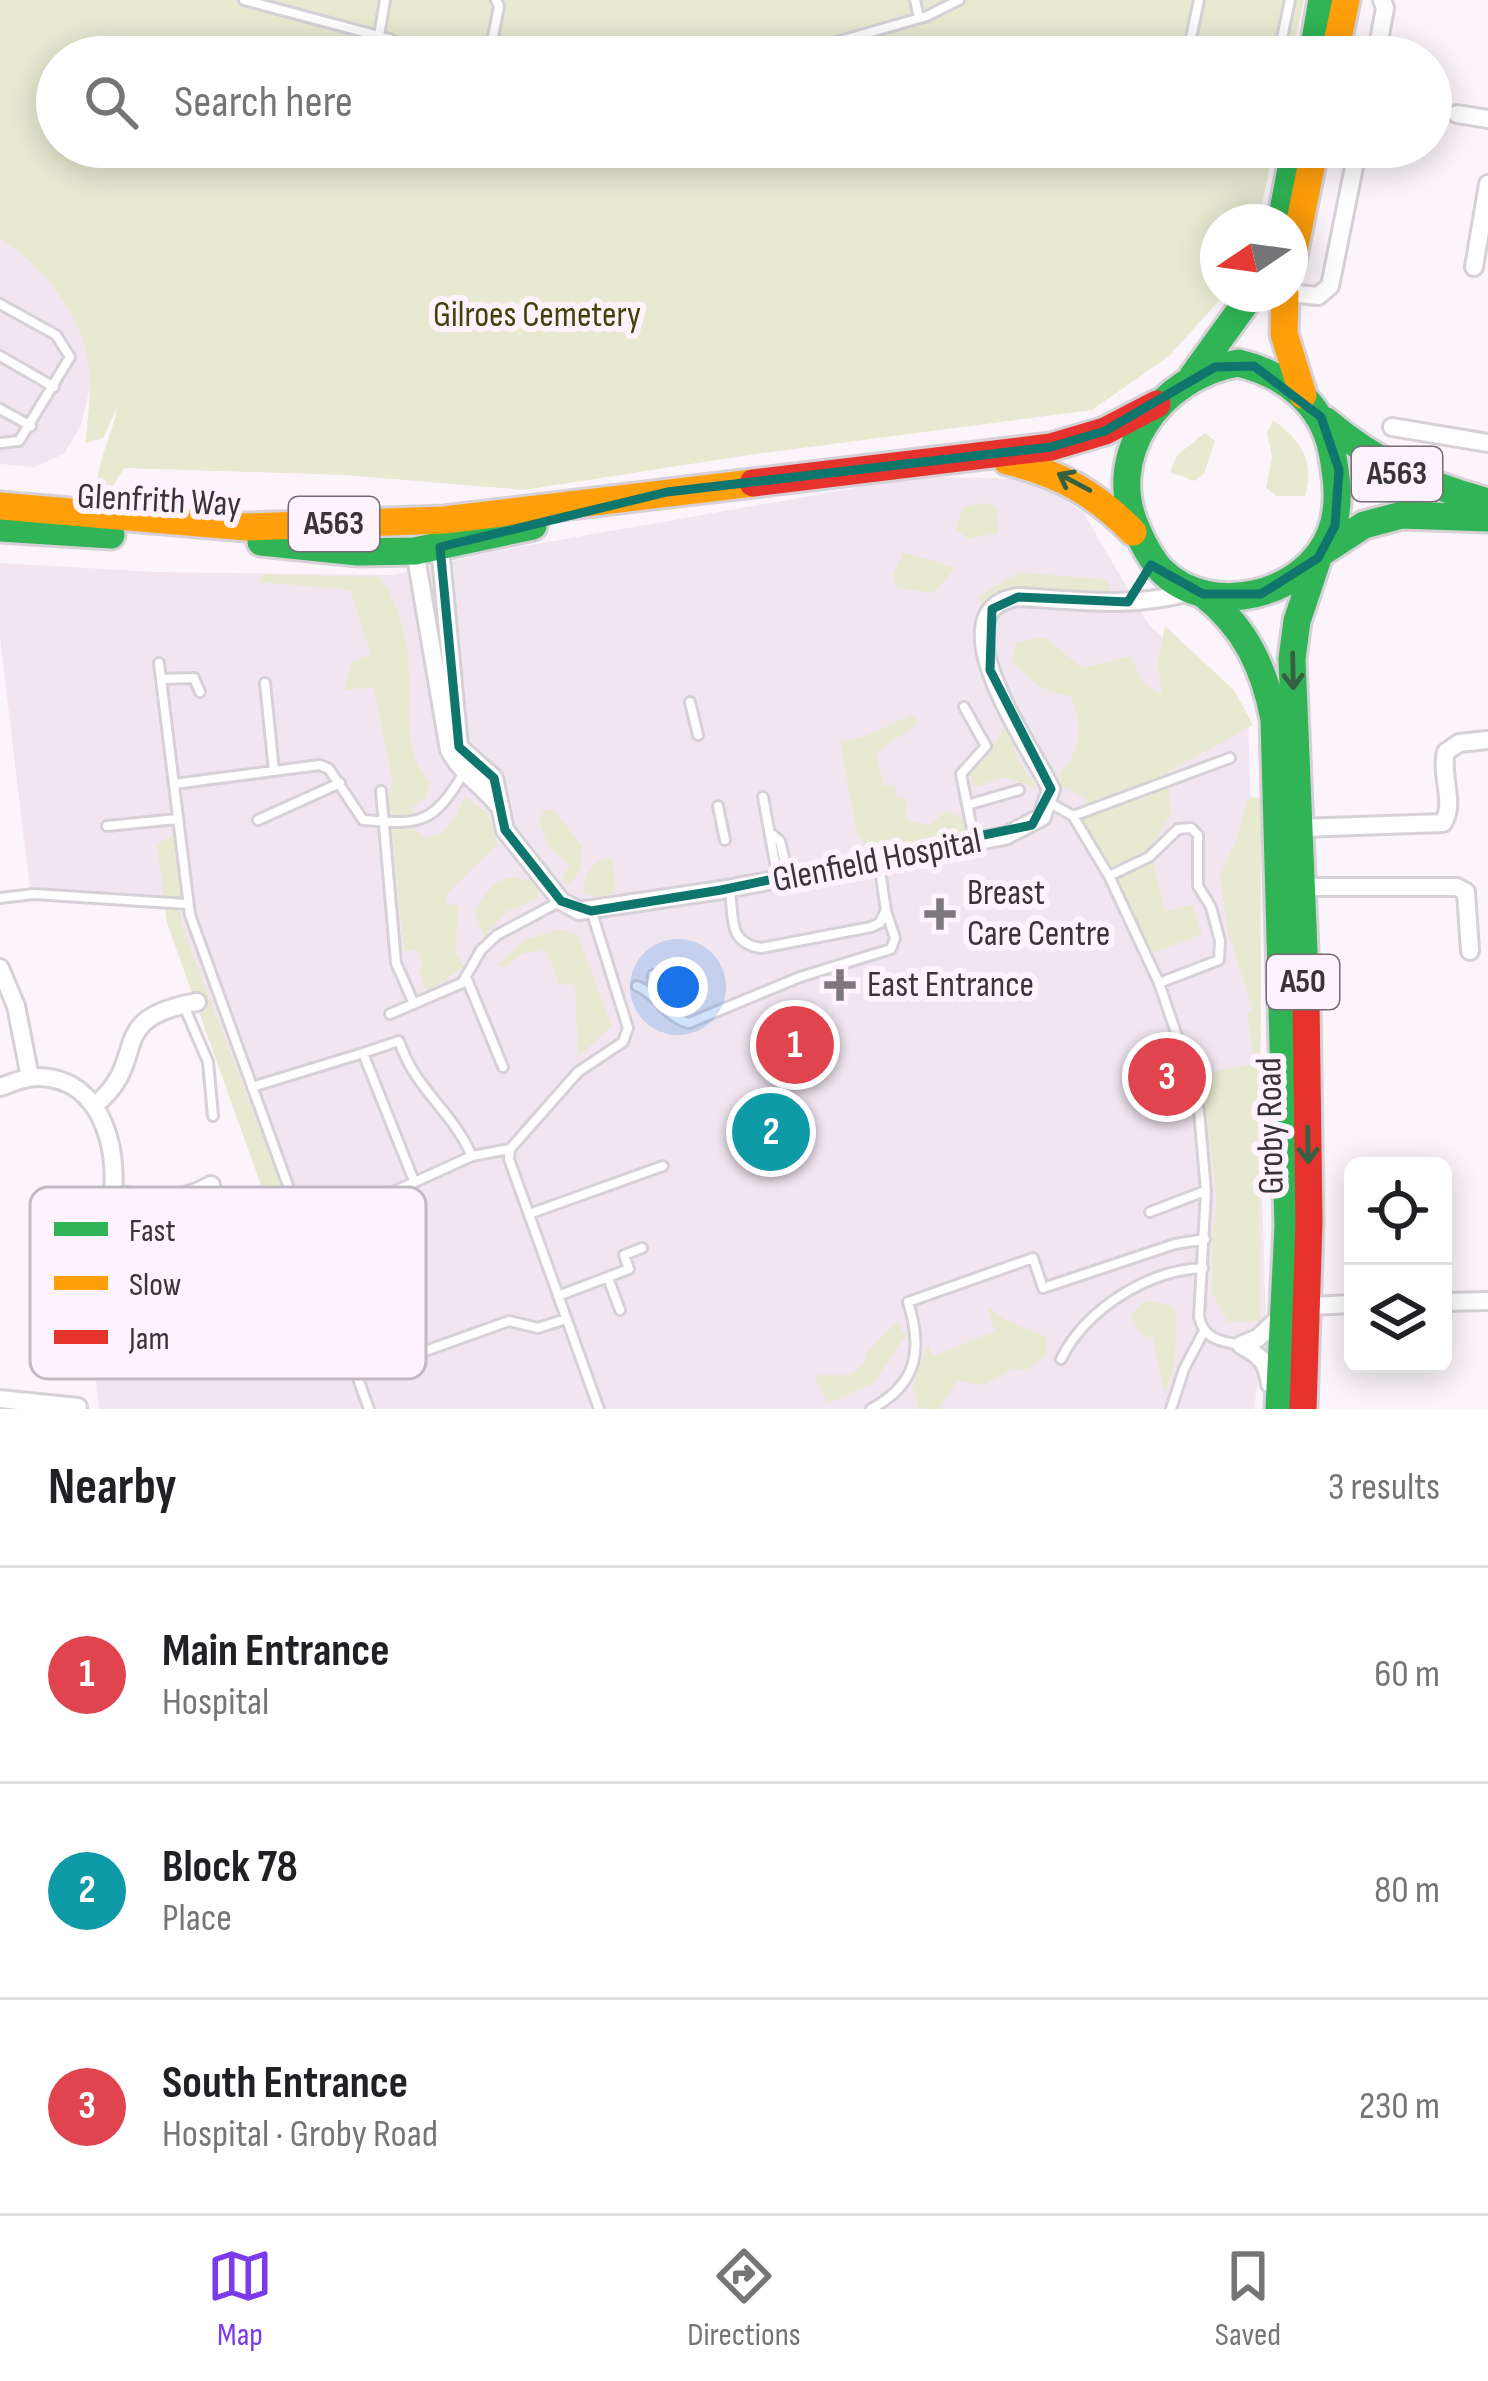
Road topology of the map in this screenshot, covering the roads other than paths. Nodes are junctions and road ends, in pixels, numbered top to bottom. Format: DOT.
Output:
graph roads {
  1 [pos="244,0"];
  2 [pos="385,0"];
  3 [pos="496,0"];
  4 [pos="915,0"];
  5 [pos="959,0"];
  6 [pos="1199,0"];
  7 [pos="1290,0"];
  8 [pos="1322,0"];
  9 [pos="1346,0"];
  10 [pos="1382,0"];
  11 [pos="919,18"];
  12 [pos="379,36"];
  13 [pos="493,36"];
  14 [pos="857,36"];
  15 [pos="1191,36"];
  16 [pos="1282,36"];
  17 [pos="1316,36"];
  18 [pos="1338,36"];
  19 [pos="1380,36"];
  20 [pos="1456,114"];
  21 [pos="1488,119"];
  22 [pos="1291,168"];
  23 [pos="1311,168"];
  24 [pos="1354,168"];
  25 [pos="1488,184"];
  26 [pos="1284,204"];
  27 [pos="1303,204"];
  28 [pos="1474,267"];
  29 [pos="1308,295"];
  30 [pos="0,304"];
  31 [pos="1239,312"];
  32 [pos="1288,312"];
  33 [pos="0,356"];
  34 [pos="1192,376"];
  35 [pos="54,387"];
  36 [pos="1303,395"];
  37 [pos="1156,404"];
  38 [pos="0,409"];
  39 [pos="1321,417"];
  40 [pos="31,426"];
  41 [pos="1392,427"];
  42 [pos="0,443"];
  43 [pos="1488,443"];
  44 [pos="989,457"];
  45 [pos="1488,502"];
  46 [pos="0,506"];
  47 [pos="1488,518"];
  48 [pos="0,528"];
  49 [pos="430,539"];
  50 [pos="1145,548"];
  51 [pos="1321,555"];
  52 [pos="1197,592"];
  53 [pos="1128,602"];
  54 [pos="159,663"];
  55 [pos="161,679"];
  56 [pos="265,683"];
  57 [pos="200,692"];
  58 [pos="690,702"];
  59 [pos="964,707"];
  60 [pos="698,735"];
  61 [pos="1487,740"];
  62 [pos="1230,758"];
  63 [pos="274,771"];
  64 [pos="464,772"];
  65 [pos="340,782"];
  66 [pos="174,784"];
  67 [pos="1019,790"];
  68 [pos="381,791"];
  69 [pos="764,797"];
  70 [pos="1049,802"];
  71 [pos="967,805"];
  72 [pos="499,806"];
  73 [pos="718,806"];
  74 [pos="1072,816"];
  75 [pos="177,819"];
  76 [pos="258,820"];
  77 [pos="383,822"];
  78 [pos="107,826"];
  79 [pos="1300,828"];
  80 [pos="724,840"];
  81 [pos="974,842"];
  82 [pos="879,860"];
  83 [pos="1109,876"];
  84 [pos="783,879"];
  85 [pos="1301,887"];
  86 [pos="730,889"];
  87 [pos="0,898"];
  88 [pos="561,901"];
  89 [pos="187,904"];
  90 [pos="591,911"];
  91 [pos="886,911"];
  92 [pos="1470,951"];
  93 [pos="0,968"];
  94 [pos="653,975"];
  95 [pos="466,977"];
  96 [pos="1159,983"];
  97 [pos="638,986"];
  98 [pos="652,993"];
  99 [pos="190,1003"];
  100 [pos="414,1004"];
  101 [pos="390,1014"];
  102 [pos="363,1053"];
  103 [pos="503,1067"];
  104 [pos="30,1077"];
  105 [pos="0,1087"];
  106 [pos="252,1087"];
  107 [pos="94,1106"];
  108 [pos="212,1116"];
  109 [pos="510,1149"];
  110 [pos="472,1156"];
  111 [pos="663,1166"];
  112 [pos="414,1181"];
  113 [pos="211,1185"];
  114 [pos="115,1187"];
  115 [pos="208,1187"];
  116 [pos="289,1187"];
  117 [pos="401,1187"];
  118 [pos="1206,1191"];
  119 [pos="1150,1212"];
  120 [pos="529,1214"];
  121 [pos="1205,1238"];
  122 [pos="642,1248"];
  123 [pos="1203,1268"];
  124 [pos="608,1277"];
  125 [pos="558,1296"];
  126 [pos="1488,1301"];
  127 [pos="1452,1302"];
  128 [pos="1344,1305"];
  129 [pos="1297,1308"];
  130 [pos="620,1310"];
  131 [pos="566,1318"];
  132 [pos="1204,1331"];
  133 [pos="1241,1346"];
  134 [pos="426,1351"];
  135 [pos="1061,1359"];
  136 [pos="358,1379"];
  137 [pos="0,1399"];
  138 [pos="78,1407"];
  139 [pos="369,1409"];
  140 [pos="599,1409"];
  141 [pos="871,1409"];
  142 [pos="1171,1409"];
  143 [pos="1276,1409"];
  144 [pos="1303,1409"];
  1 -- 12 [label="lane"];
  2 -- 12 [label="lane"];
  3 -- 13 [label="lane"];
  4 -- 11 [label="lane"];
  5 -- 11 [label="lane"];
  6 -- 15 [label="lane"];
  7 -- 16 [label="lane"];
  8 -- 17 [label="main road"];
  9 -- 18 [label="main road"];
  10 -- 19 [label="street"];
  11 -- 14 [label="lane"];
  20 -- 21 [label="street"];
  22 -- 26 [label="main road"];
  23 -- 27 [label="main road"];
  24 -- 29 [label="street"];
  25 -- 28 [label="street"];
  30 -- 35 [label="lane"];
  31 -- 34 [label="main road, A50"];
  32 -- 36 [label="main road, A50"];
  33 -- 35 [label="lane"];
  34 -- 36 [label="main road, A50"];
  34 -- 37 [label="main road, A50"];
  35 -- 40 [label="lane"];
  36 -- 39 [label="main road, A50"];
  37 -- 44 [label="main road, Glenfrith Way / A563"];
  37 -- 50 [label="main road, A50"];
  38 -- 40 [label="lane"];
  39 -- 45 [label="main road, A563"];
  39 -- 51 [label="main road, A50"];
  40 -- 42 [label="lane"];
  41 -- 43 [label="street"];
  44 -- 49 [label="main road, Glenfrith Way / A563"];
  50 -- 44 [label="main road, Glenfrith Way / A563, one-way"];
  46 -- 49 [label="main road, Glenfrith Way / A563"];
  47 -- 51 [label="main road, A563"];
  48 -- 49 [label="main road, Glenfrith Way / A563"];
  49 -- 64 [label="street"];
  49 -- 72 [label="street"];
  50 -- 52 [label="main road, A50"];
  50 -- 53 [label="street"];
  51 -- 52 [label="main road"];
  51 -- 79 [label="main road, Groby Road / A50, one-way"];
  52 -- 53 [label="street"];
  52 -- 129 [label="main road, Groby Road / A50"];
  53 -- 70 [label="street"];
  54 -- 55 [label="lane"];
  55 -- 57 [label="lane"];
  55 -- 66 [label="lane"];
  56 -- 63 [label="lane"];
  58 -- 60 [label="lane"];
  59 -- 71 [label="lane"];
  61 -- 79 [label="street"];
  62 -- 74 [label="lane"];
  63 -- 65 [label="lane"];
  63 -- 66 [label="lane"];
  64 -- 72 [label="street"];
  64 -- 77 [label="lane"];
  65 -- 76 [label="lane"];
  65 -- 77 [label="lane"];
  66 -- 75 [label="lane"];
  67 -- 71 [label="lane"];
  68 -- 77 [label="lane"];
  69 -- 84 [label="lane"];
  70 -- 74 [label="lane"];
  70 -- 81 [label="street, Glenfield Hospital"];
  71 -- 81 [label="lane"];
  72 -- 88 [label="street"];
  73 -- 80 [label="lane"];
  74 -- 83 [label="lane"];
  75 -- 78 [label="lane"];
  75 -- 89 [label="lane"];
  77 -- 100 [label="lane"];
  79 -- 85 [label="main road, Groby Road / A50"];
  81 -- 82 [label="street, Glenfield Hospital"];
  82 -- 84 [label="street, Glenfield Hospital"];
  82 -- 91 [label="lane"];
  83 -- 96 [label="lane"];
  83 -- 96 [label="lane"];
  84 -- 86 [label="street, Glenfield Hospital"];
  85 -- 92 [label="street"];
  85 -- 129 [label="main road, Groby Road / A50, one-way"];
  86 -- 90 [label="street, Glenfield Hospital"];
  86 -- 91 [label="lane"];
  87 -- 89 [label="lane"];
  88 -- 90 [label="street"];
  88 -- 95 [label="lane"];
  89 -- 106 [label="lane"];
  90 -- 109 [label="lane"];
  91 -- 98 [label="lane"];
  93 -- 104 [label="street"];
  94 -- 98 [label="lane"];
  95 -- 100 [label="lane"];
  95 -- 103 [label="lane"];
  96 -- 118 [label="lane"];
  97 -- 98 [label="lane"];
  99 -- 107 [label="street"];
  99 -- 108 [label="lane"];
  100 -- 101 [label="lane"];
  102 -- 106 [label="lane"];
  102 -- 110 [label="lane"];
  102 -- 112 [label="lane"];
  104 -- 105 [label="street"];
  104 -- 107 [label="street"];
  106 -- 116 [label="lane"];
  107 -- 114 [label="street"];
  109 -- 110 [label="lane"];
  109 -- 120 [label="lane"];
  110 -- 112 [label="lane"];
  111 -- 120 [label="lane"];
  112 -- 117 [label="lane"];
  113 -- 115 [label="street"];
  118 -- 119 [label="lane"];
  118 -- 121 [label="lane"];
  120 -- 125 [label="lane"];
  121 -- 123 [label="lane"];
  121 -- 141 [label="lane"];
  122 -- 124 [label="lane"];
  123 -- 132 [label="lane"];
  123 -- 135 [label="lane"];
  124 -- 125 [label="lane"];
  124 -- 130 [label="lane"];
  125 -- 131 [label="lane"];
  126 -- 127 [label="street"];
  128 -- 129 [label="street"];
  129 -- 133 [label="street"];
  129 -- 143 [label="main road, Groby Road / A50"];
  129 -- 144 [label="main road, Groby Road / A50"];
  131 -- 134 [label="lane"];
  131 -- 140 [label="lane"];
  132 -- 133 [label="lane"];
  132 -- 142 [label="lane"];
  133 -- 143 [label="street"];
  136 -- 139 [label="lane"];
  137 -- 138 [label="street"];
}
